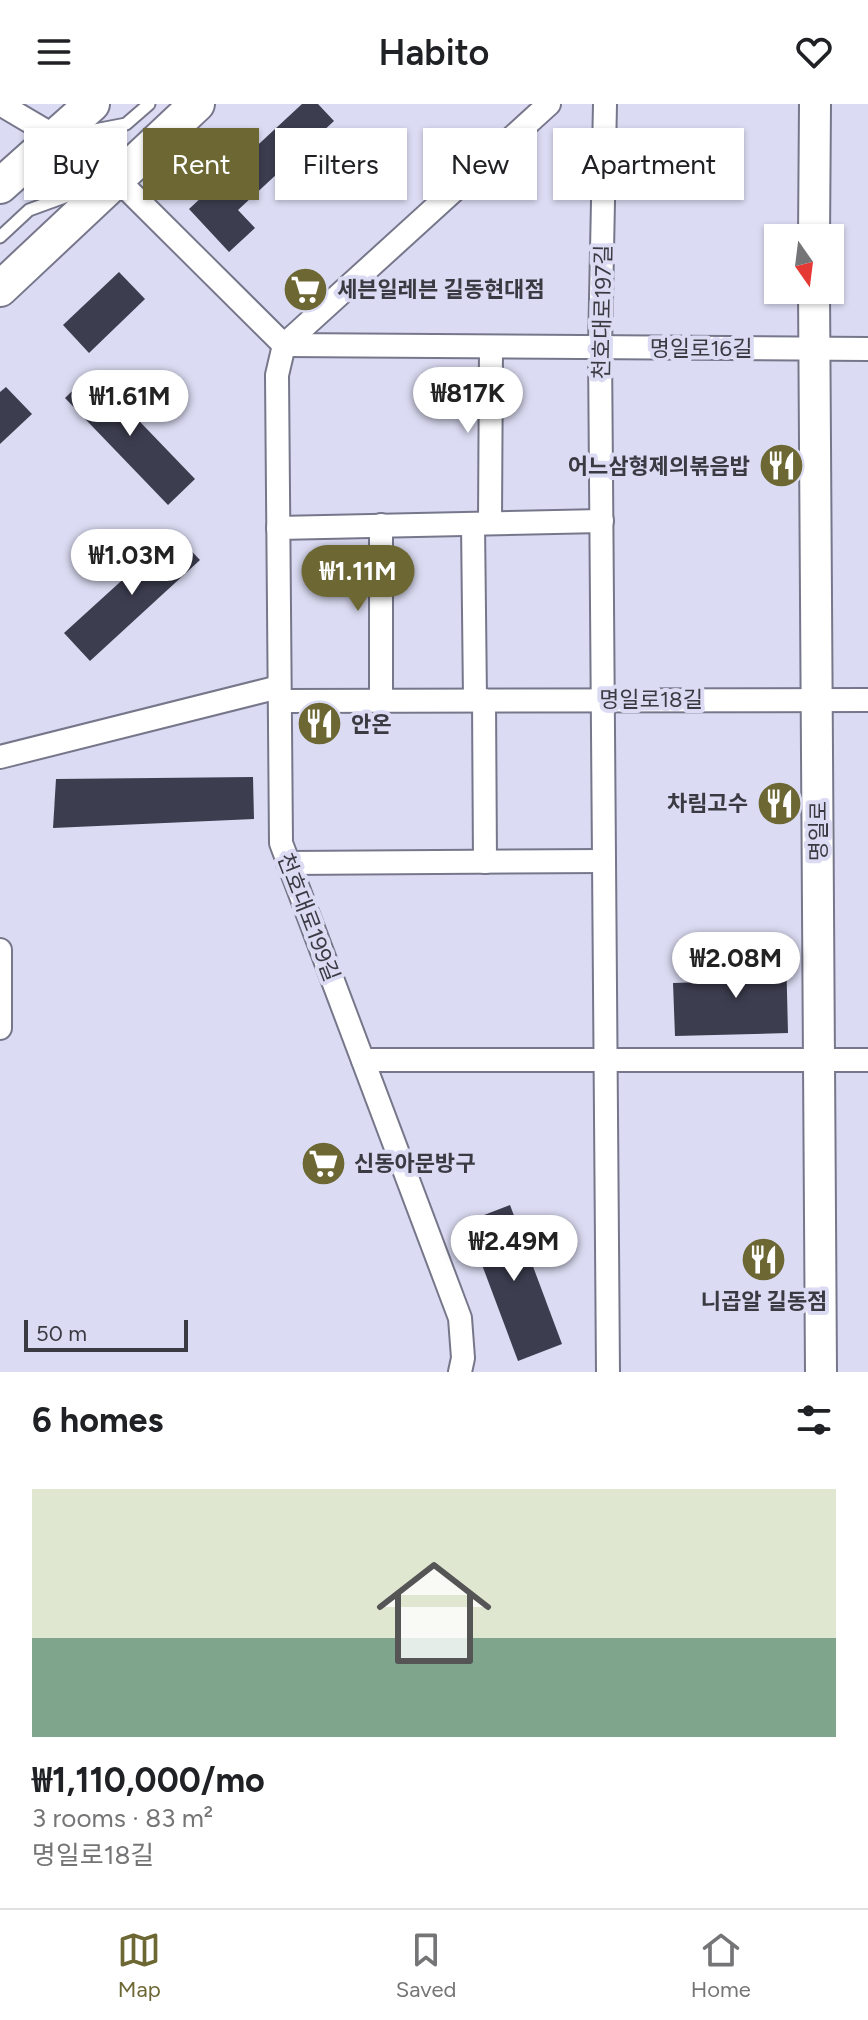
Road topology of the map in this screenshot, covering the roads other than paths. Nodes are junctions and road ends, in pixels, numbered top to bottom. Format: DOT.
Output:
graph roads {
  1 [pos="0,104"];
  2 [pos="92,104"];
  3 [pos="149,104"];
  4 [pos="197,104"];
  5 [pos="549,104"];
  6 [pos="605,104"];
  7 [pos="815,104"];
  8 [pos="41,128"];
  9 [pos="66,128"];
  10 [pos="104,128"];
  11 [pos="24,165"];
  12 [pos="127,168"];
  13 [pos="0,186"];
  14 [pos="127,189"];
  15 [pos="56,200"];
  16 [pos="93,200"];
  17 [pos="814,224"];
  18 [pos="0,237"];
  19 [pos="0,289"];
  20 [pos="814,304"];
  21 [pos="284,345"];
  22 [pos="491,347"];
  23 [pos="600,348"];
  24 [pos="814,349"];
  25 [pos="868,349"];
  26 [pos="602,521"];
  27 [pos="482,523"];
  28 [pos="381,525"];
  29 [pos="278,528"];
  30 [pos="280,694"];
  31 [pos="603,699"];
  32 [pos="381,700"];
  33 [pos="480,700"];
  34 [pos="868,700"];
  35 [pos="818,701"];
  36 [pos="0,757"];
  37 [pos="604,861"];
  38 [pos="485,862"];
  39 [pos="288,863"];
  40 [pos="0,950"];
  41 [pos="0,1028"];
  42 [pos="363,1060"];
  43 [pos="605,1060"];
  44 [pos="819,1060"];
  45 [pos="868,1060"];
  46 [pos="604,1371"];
  47 [pos="460,1372"];
  48 [pos="821,1372"];
  1 -- 8 [label="street"];
  2 -- 9 [label="main road"];
  3 -- 10 [label="lane"];
  4 -- 12 [label="main road"];
  5 -- 21 [label="street"];
  6 -- 23 [label="street, 천호대로197길"];
  7 -- 17 [label="street"];
  11 -- 13 [label="main road"];
  14 -- 21 [label="street"];
  15 -- 18 [label="lane"];
  16 -- 19 [label="main road"];
  20 -- 24 [label="street, 명일로"];
  21 -- 22 [label="street, 명일로16길"];
  21 -- 29 [label="street, 천호대로199길"];
  22 -- 23 [label="street, 명일로16길"];
  22 -- 27 [label="street"];
  23 -- 24 [label="street, 명일로16길"];
  23 -- 26 [label="street, 천호대로197길"];
  24 -- 25 [label="street, 명일로16길"];
  24 -- 35 [label="street, 명일로"];
  26 -- 27 [label="street"];
  26 -- 31 [label="street, 천호대로197길"];
  27 -- 28 [label="street"];
  27 -- 33 [label="street"];
  28 -- 29 [label="street"];
  28 -- 32 [label="street"];
  29 -- 30 [label="street, 천호대로199길"];
  30 -- 32 [label="street, 명일로18길"];
  30 -- 36 [label="street, 명일로18길"];
  30 -- 39 [label="street, 천호대로199길"];
  31 -- 33 [label="street, 명일로18길"];
  31 -- 35 [label="street, 명일로18길"];
  31 -- 37 [label="street, 천호대로197길"];
  32 -- 33 [label="street, 명일로18길"];
  33 -- 38 [label="street"];
  34 -- 35 [label="street, 명일로18길"];
  35 -- 44 [label="street, 명일로"];
  37 -- 38 [label="street"];
  37 -- 43 [label="street, 천호대로197길"];
  38 -- 39 [label="street"];
  39 -- 42 [label="street, 천호대로199길"];
  40 -- 41 [label="street"];
  42 -- 43 [label="street"];
  42 -- 47 [label="street, 천호대로199길"];
  43 -- 44 [label="street"];
  43 -- 46 [label="street, 천호대로197길"];
  44 -- 45 [label="street"];
  44 -- 48 [label="street, 명일로"];
}
